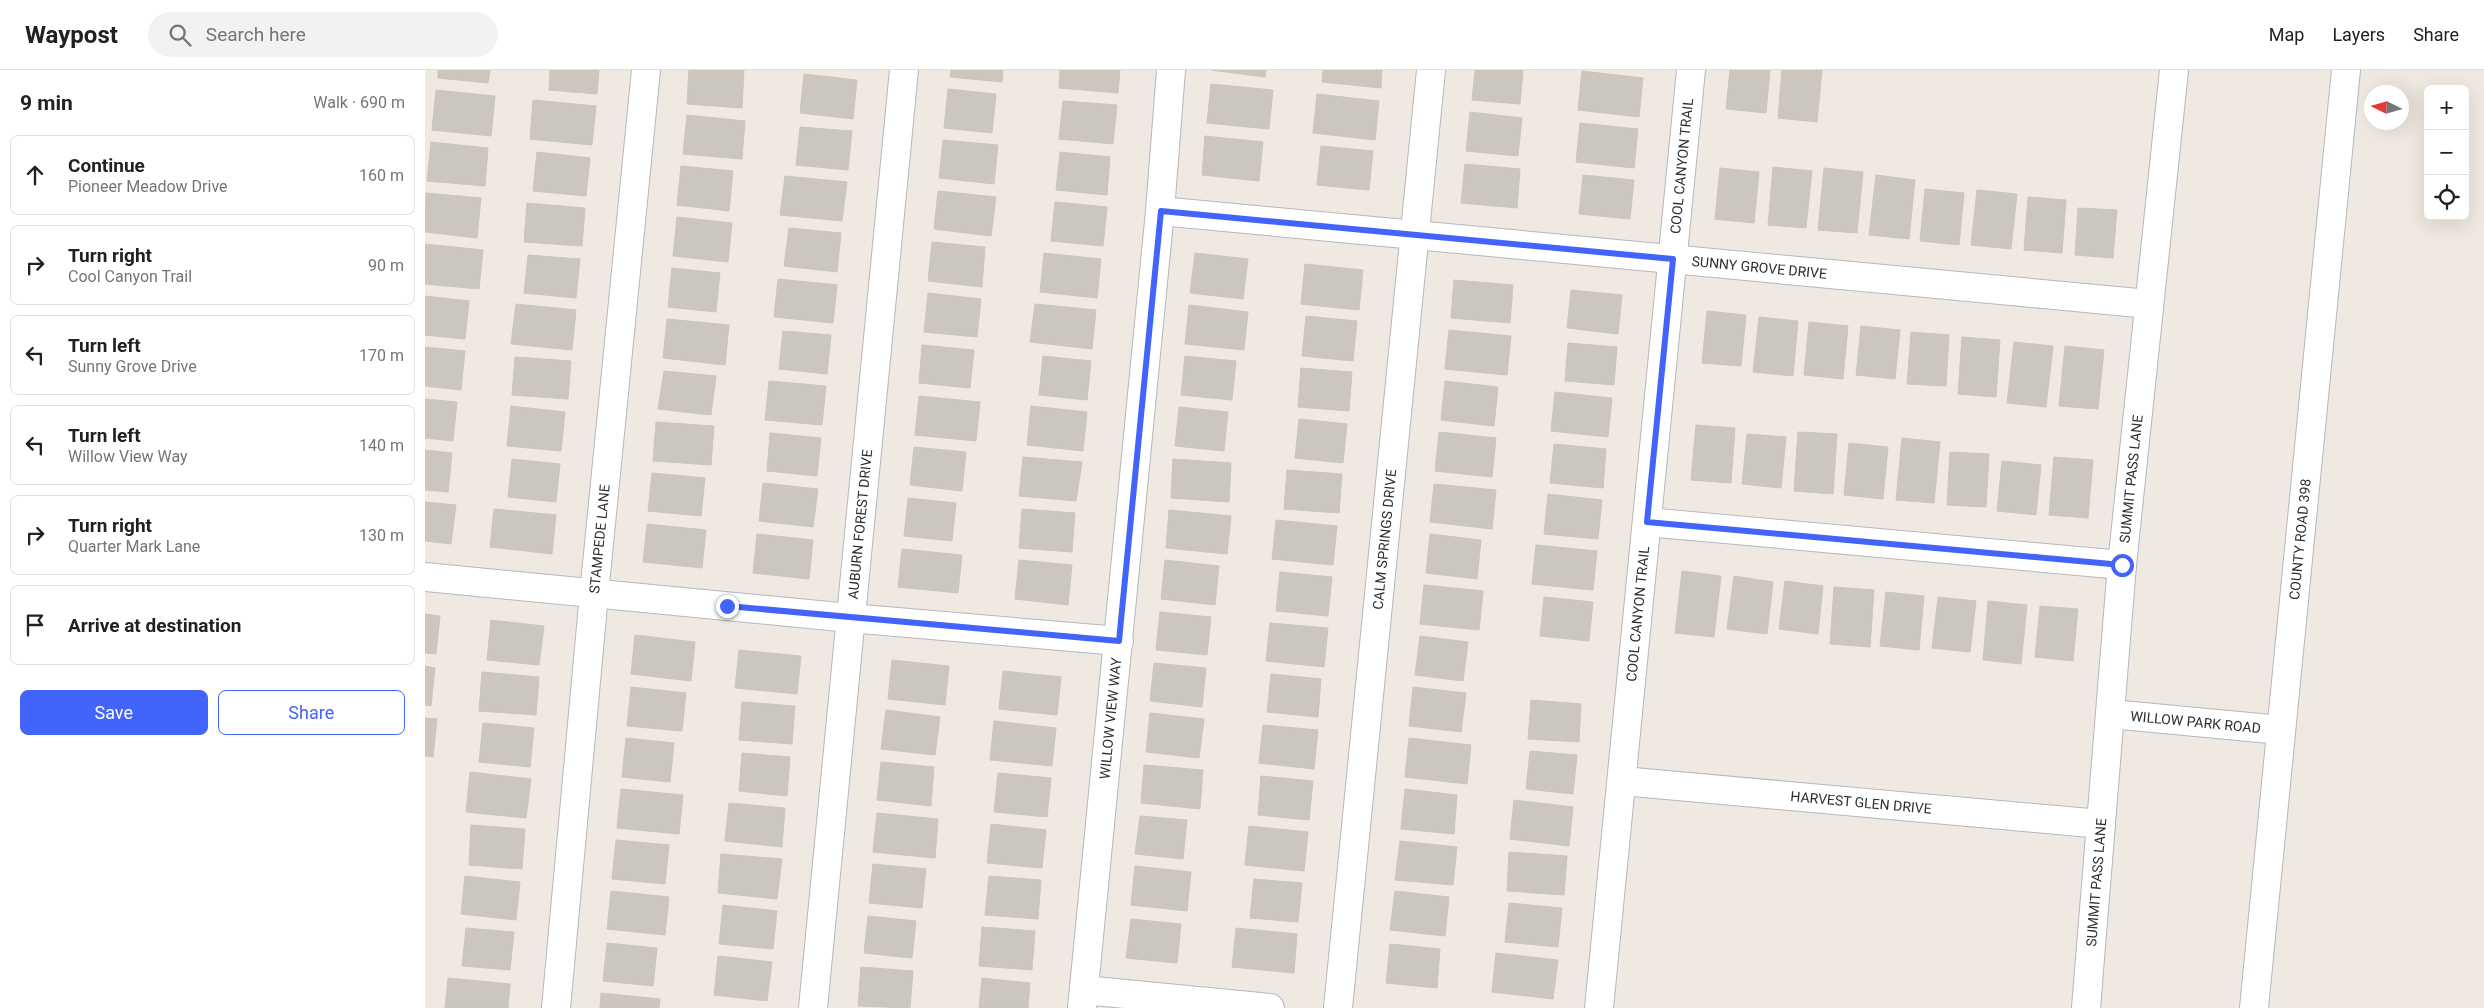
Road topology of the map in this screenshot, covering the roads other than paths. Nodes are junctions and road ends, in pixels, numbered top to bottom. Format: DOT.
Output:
graph roads {
  1 [pos="647,70"];
  2 [pos="904,70"];
  3 [pos="1171,70"];
  4 [pos="1431,70"];
  5 [pos="1691,70"];
  6 [pos="2174,70"];
  7 [pos="2346,70"];
  8 [pos="1161,211"];
  9 [pos="1413,235"];
  10 [pos="1673,259"];
  11 [pos="2149,304"];
  12 [pos="1647,522"];
  13 [pos="2122,565"];
  14 [pos="425,577"];
  15 [pos="594,594"];
  16 [pos="850,618"];
  17 [pos="1119,641"];
  18 [pos="2111,714"];
  19 [pos="2281,730"];
  20 [pos="1622,781"];
  21 [pos="2101,824"];
  22 [pos="1083,999"];
  23 [pos="557,1008"];
  24 [pos="813,1008"];
  25 [pos="1270,1008"];
  26 [pos="1338,1008"];
  27 [pos="1599,1008"];
  28 [pos="2086,1008"];
  29 [pos="2254,1008"];
  1 -- 15 [label="street, STAMPEDE LANE"];
  2 -- 16 [label="street, AUBURN FOREST DRIVE"];
  3 -- 8 [label="street, WILLOW VIEW WAY"];
  4 -- 9 [label="street, CALM SPRINGS DRIVE"];
  5 -- 10 [label="street, COOL CANYON TRAIL"];
  6 -- 11 [label="street, SUMMIT PASS LANE"];
  7 -- 19 [label="street, COUNTY ROAD 398"];
  8 -- 9 [label="street, SUNNY GROVE DRIVE"];
  8 -- 17 [label="street, WILLOW VIEW WAY"];
  9 -- 10 [label="street, SUNNY GROVE DRIVE"];
  9 -- 26 [label="street, CALM SPRINGS DRIVE"];
  10 -- 11 [label="street, SUNNY GROVE DRIVE"];
  10 -- 12 [label="street, COOL CANYON TRAIL"];
  11 -- 13 [label="street, SUMMIT PASS LANE"];
  12 -- 13 [label="street"];
  12 -- 20 [label="street, COOL CANYON TRAIL"];
  13 -- 18 [label="street, SUMMIT PASS LANE"];
  14 -- 15 [label="street"];
  15 -- 16 [label="street"];
  15 -- 23 [label="street, STAMPEDE LANE"];
  16 -- 17 [label="street"];
  16 -- 24 [label="street, AUBURN FOREST DRIVE"];
  17 -- 22 [label="street, WILLOW VIEW WAY"];
  18 -- 19 [label="street, WILLOW PARK ROAD"];
  18 -- 21 [label="street, SUMMIT PASS LANE"];
  19 -- 29 [label="street, COUNTY ROAD 398"];
  20 -- 21 [label="street, HARVEST GLEN DRIVE"];
  20 -- 27 [label="street, COOL CANYON TRAIL"];
  21 -- 28 [label="street, SUMMIT PASS LANE"];
  22 -- 25 [label="street"];
}
